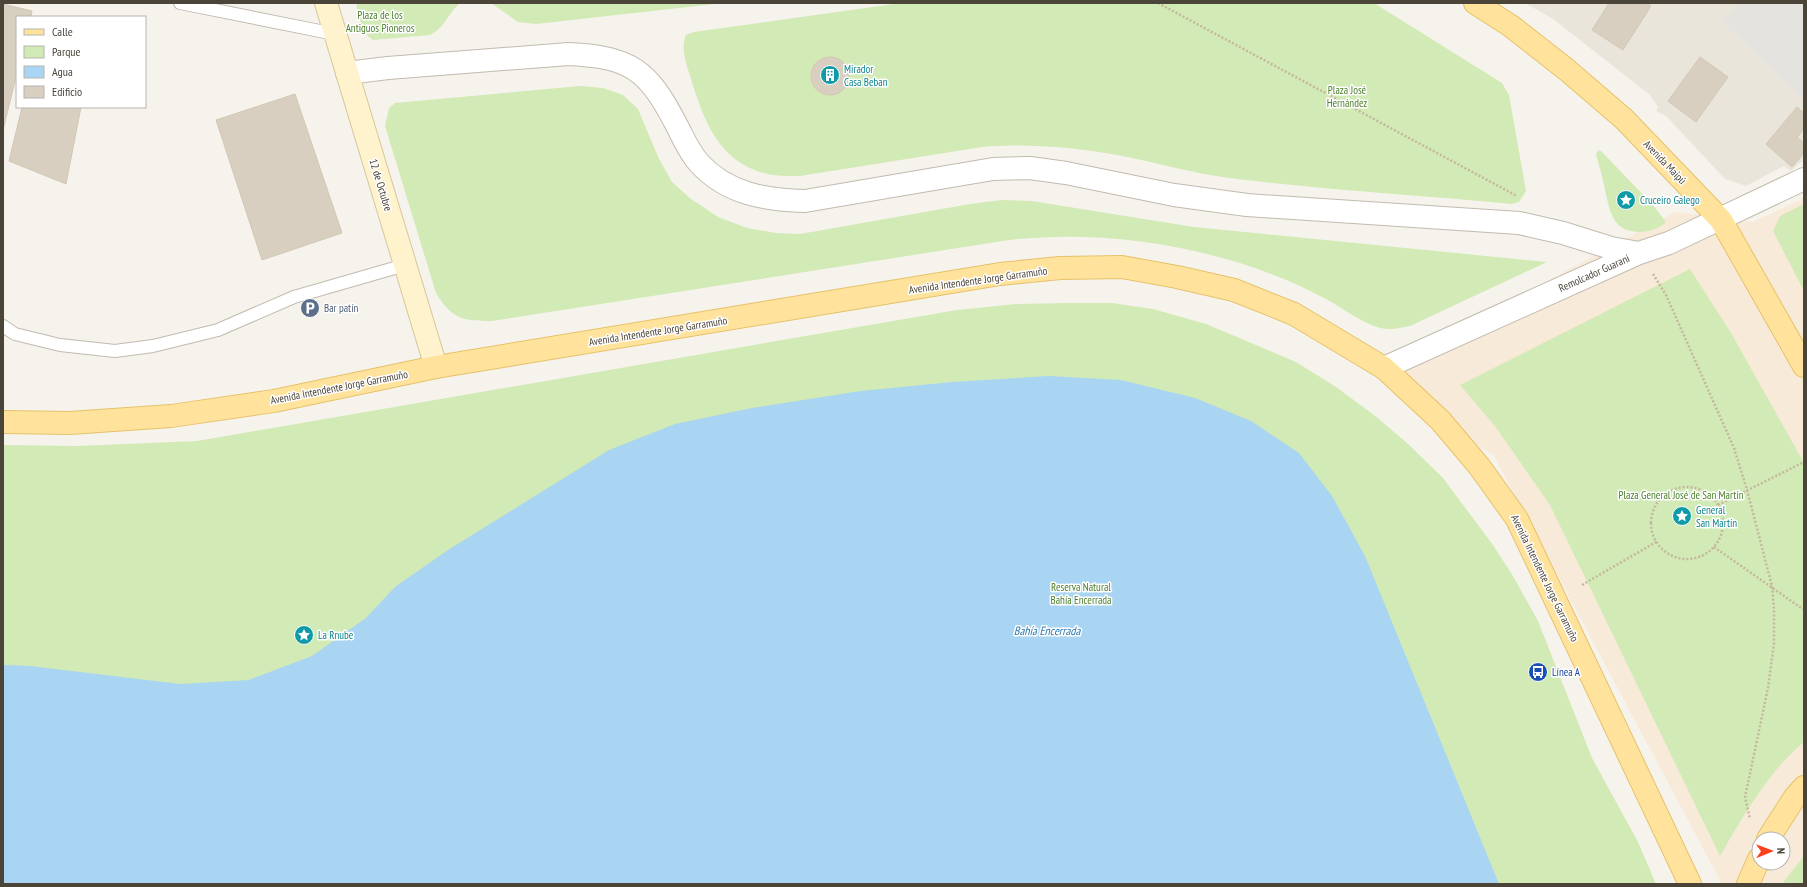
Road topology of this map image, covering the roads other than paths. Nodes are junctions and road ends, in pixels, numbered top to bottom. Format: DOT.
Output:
graph roads {
  1 [pos="180,3"];
  2 [pos="326,3"];
  3 [pos="1475,3"];
  4 [pos="335,34"];
  5 [pos="347,73"];
  6 [pos="1804,180"];
  7 [pos="1721,220"];
  8 [pos="1638,253"];
  9 [pos="405,265"];
  10 [pos="3,326"];
  11 [pos="1804,366"];
  12 [pos="436,367"];
  13 [pos="1384,368"];
  14 [pos="3,422"];
  15 [pos="1804,787"];
  16 [pos="1804,814"];
  17 [pos="1773,831"];
  18 [pos="1779,831"];
  19 [pos="1754,871"];
  20 [pos="1690,884"];
  21 [pos="1748,884"];
  1 -- 4 [label="lane"];
  2 -- 4 [label="main road, 12 de Octubre"];
  3 -- 7 [label="main road, Avenida Maipú"];
  4 -- 5 [label="main road, 12 de Octubre"];
  5 -- 8 [label="street"];
  5 -- 9 [label="main road, 12 de Octubre"];
  6 -- 7 [label="street, Remolcador Guarani"];
  7 -- 8 [label="street, Remolcador Guarani"];
  7 -- 11 [label="main road, Avenida Maipú"];
  8 -- 13 [label="street, Remolcador Guarani"];
  9 -- 10 [label="lane"];
  9 -- 12 [label="main road, 12 de Octubre"];
  12 -- 13 [label="main road, Avenida Intendente Jorge Garramuño"];
  12 -- 14 [label="main road, Avenida Intendente Jorge Garramuño"];
  13 -- 20 [label="main road, Avenida Intendente Jorge Garramuño"];
  15 -- 17 [label="main road"];
  16 -- 18 [label="main road"];
  19 -- 21 [label="main road"];
}
